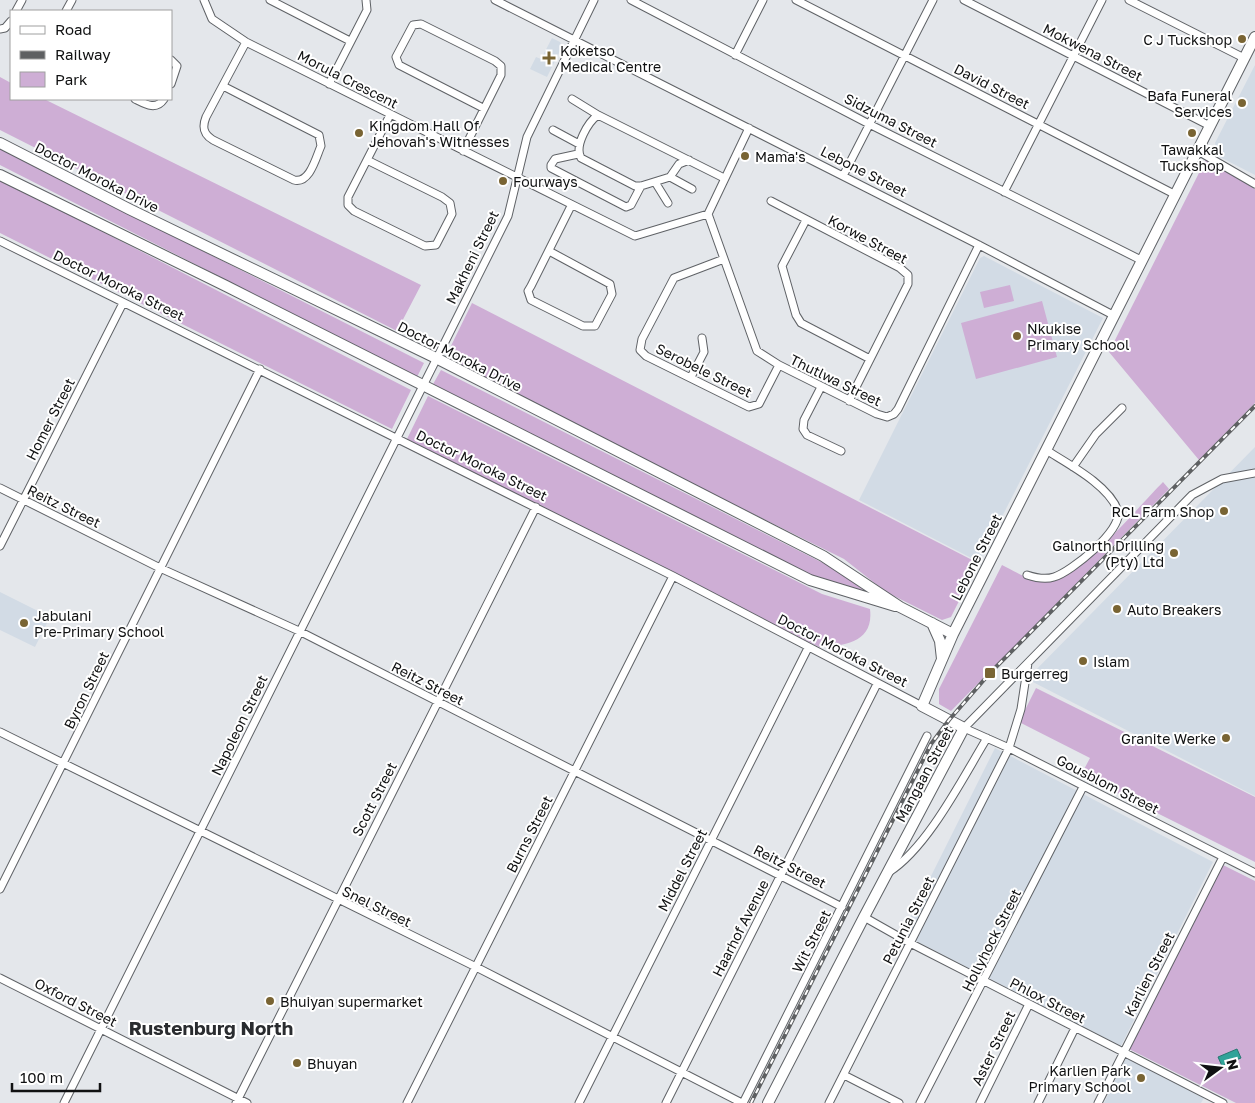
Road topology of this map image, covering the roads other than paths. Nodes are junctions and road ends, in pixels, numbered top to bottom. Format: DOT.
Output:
graph roads {
  1 [pos="72,0"];
  2 [pos="204,0"];
  3 [pos="270,0"];
  4 [pos="366,0"];
  5 [pos="495,0"];
  6 [pos="594,0"];
  7 [pos="630,0"];
  8 [pos="763,0"];
  9 [pos="796,0"];
  10 [pos="933,0"];
  11 [pos="964,0"];
  12 [pos="1102,0"];
  13 [pos="1129,0"];
  14 [pos="69,10"];
  15 [pos="10,22"];
  16 [pos="0,30"];
  17 [pos="1255,36"];
  18 [pos="574,40"];
  19 [pos="246,42"];
  20 [pos="350,42"];
  21 [pos="735,55"];
  22 [pos="904,55"];
  23 [pos="1073,57"];
  24 [pos="1244,58"];
  25 [pos="172,61"];
  26 [pos="172,82"];
  27 [pos="329,84"];
  28 [pos="223,86"];
  29 [pos="572,98"];
  30 [pos="138,100"];
  31 [pos="163,100"];
  32 [pos="483,108"];
  33 [pos="390,114"];
  34 [pos="598,115"];
  35 [pos="869,124"];
  36 [pos="1039,125"];
  37 [pos="1210,126"];
  38 [pos="749,128"];
  39 [pos="553,130"];
  40 [pos="0,143"];
  41 [pos="579,144"];
  42 [pos="463,151"];
  43 [pos="1198,151"];
  44 [pos="578,154"];
  45 [pos="367,160"];
  46 [pos="689,160"];
  47 [pos="0,175"];
  48 [pos="843,176"];
  49 [pos="670,177"];
  50 [pos="517,178"];
  51 [pos="724,178"];
  52 [pos="655,182"];
  53 [pos="1255,184"];
  54 [pos="641,186"];
  55 [pos="692,189"];
  56 [pos="1004,192"];
  57 [pos="1176,195"];
  58 [pos="771,202"];
  59 [pos="668,203"];
  60 [pos="571,206"];
  61 [pos="708,214"];
  62 [pos="806,220"];
  63 [pos="0,241"];
  64 [pos="979,245"];
  65 [pos="549,251"];
  66 [pos="724,259"];
  67 [pos="1141,260"];
  68 [pos="123,303"];
  69 [pos="1114,315"];
  70 [pos="702,338"];
  71 [pos="436,358"];
  72 [pos="870,359"];
  73 [pos="779,365"];
  74 [pos="260,369"];
  75 [pos="691,378"];
  76 [pos="422,385"];
  77 [pos="821,387"];
  78 [pos="849,401"];
  79 [pos="1122,408"];
  80 [pos="398,439"];
  81 [pos="1046,450"];
  82 [pos="841,451"];
  83 [pos="1073,467"];
  84 [pos="1255,473"];
  85 [pos="0,488"];
  86 [pos="24,499"];
  87 [pos="536,506"];
  88 [pos="0,546"];
  89 [pos="160,568"];
  90 [pos="1028,575"];
  91 [pos="673,576"];
  92 [pos="900,608"];
  93 [pos="932,622"];
  94 [pos="299,631"];
  95 [pos="953,634"];
  96 [pos="808,648"];
  97 [pos="942,660"];
  98 [pos="1028,663"];
  99 [pos="877,684"];
  100 [pos="437,701"];
  101 [pos="922,706"];
  102 [pos="949,720"];
  103 [pos="964,728"];
  104 [pos="0,732"];
  105 [pos="927,736"];
  106 [pos="987,738"];
  107 [pos="1009,748"];
  108 [pos="64,764"];
  109 [pos="574,771"];
  110 [pos="1083,787"];
  111 [pos="200,833"];
  112 [pos="710,840"];
  113 [pos="1223,857"];
  114 [pos="887,873"];
  115 [pos="1255,873"];
  116 [pos="781,876"];
  117 [pos="0,889"];
  118 [pos="336,900"];
  119 [pos="842,907"];
  120 [pos="864,917"];
  121 [pos="910,943"];
  122 [pos="476,967"];
  123 [pos="0,978"];
  124 [pos="984,982"];
  125 [pos="1029,1004"];
  126 [pos="1075,1028"];
  127 [pos="101,1029"];
  128 [pos="612,1037"];
  129 [pos="1124,1051"];
  130 [pos="682,1072"];
  131 [pos="844,1075"];
  132 [pos="1211,1100"];
  133 [pos="238,1101"];
  134 [pos="64,1103"];
  135 [pos="247,1103"];
  136 [pos="407,1103"];
  137 [pos="579,1103"];
  138 [pos="666,1103"];
  139 [pos="742,1103"];
  140 [pos="768,1103"];
  141 [pos="830,1103"];
  142 [pos="899,1103"];
  143 [pos="920,1103"];
  144 [pos="980,1103"];
  145 [pos="1038,1103"];
  146 [pos="1098,1103"];
  147 [pos="1223,1103"];
  1 -- 14 [label="street"];
  2 -- 19 [label="street, Morula Crescent"];
  3 -- 20 [label="street"];
  4 -- 20 [label="street"];
  5 -- 18 [label="street, Lebone Street"];
  6 -- 18 [label="street, Makheni Street"];
  7 -- 21 [label="street, Sidzuma Street"];
  8 -- 21 [label="street"];
  9 -- 22 [label="street, David Street"];
  10 -- 22 [label="street"];
  11 -- 23 [label="street, Mokwena Street"];
  12 -- 23 [label="street"];
  13 -- 24 [label="street"];
  15 -- 16 [label="street"];
  17 -- 24 [label="street, Lebone Street"];
  18 -- 38 [label="street, Lebone Street"];
  18 -- 50 [label="street, Makheni Street"];
  19 -- 27 [label="street, Morula Crescent"];
  19 -- 28 [label="street"];
  20 -- 27 [label="street"];
  21 -- 35 [label="street, Sidzuma Street"];
  22 -- 35 [label="street"];
  22 -- 36 [label="street, David Street"];
  23 -- 36 [label="street"];
  23 -- 37 [label="street, Mokwena Street"];
  24 -- 37 [label="street, Lebone Street"];
  25 -- 26 [label="street"];
  27 -- 33 [label="street, Morula Crescent"];
  28 -- 28 [label="street"];
  29 -- 34 [label="street"];
  30 -- 31 [label="street"];
  32 -- 32 [label="street"];
  32 -- 42 [label="street"];
  33 -- 42 [label="street, Morula Crescent"];
  33 -- 45 [label="street"];
  34 -- 41 [label="street"];
  34 -- 46 [label="street"];
  35 -- 48 [label="street"];
  35 -- 56 [label="street, Sidzuma Street"];
  36 -- 56 [label="street"];
  36 -- 57 [label="street, David Street"];
  37 -- 43 [label="street, Lebone Street"];
  38 -- 48 [label="street, Lebone Street"];
  38 -- 51 [label="street"];
  39 -- 41 [label="street"];
  40 -- 71 [label="street, Doctor Moroka Drive"];
  41 -- 44 [label="street"];
  42 -- 50 [label="street, Morula Crescent"];
  43 -- 53 [label="street"];
  43 -- 57 [label="street, Lebone Street"];
  44 -- 54 [label="street"];
  44 -- 54 [label="street"];
  45 -- 45 [label="street"];
  46 -- 49 [label="street"];
  46 -- 51 [label="street"];
  47 -- 76 [label="street, Doctor Moroka Drive"];
  48 -- 64 [label="street, Lebone Street"];
  49 -- 52 [label="street"];
  49 -- 55 [label="street"];
  50 -- 60 [label="street, Morula Crescent"];
  50 -- 71 [label="street, Makheni Street"];
  51 -- 61 [label="street"];
  52 -- 54 [label="street"];
  52 -- 59 [label="street"];
  56 -- 67 [label="street, Sidzuma Street"];
  57 -- 67 [label="street, Lebone Street"];
  58 -- 62 [label="street, Korwe Street"];
  60 -- 61 [label="street, Morula Crescent"];
  60 -- 65 [label="street"];
  61 -- 66 [label="street, Thutlwa Street"];
  62 -- 72 [label="street"];
  62 -- 72 [label="street, Korwe Street"];
  63 -- 68 [label="street, Doctor Moroka Street"];
  64 -- 69 [label="street, Lebone Street"];
  64 -- 78 [label="street, Thutlwa Street"];
  65 -- 65 [label="street"];
  66 -- 73 [label="street, Thutlwa Street"];
  66 -- 75 [label="street, Serobele Street"];
  67 -- 69 [label="street, Lebone Street"];
  68 -- 74 [label="street, Doctor Moroka Street"];
  68 -- 86 [label="street, Homer Street"];
  69 -- 81 [label="street, Lebone Street"];
  70 -- 75 [label="street"];
  71 -- 76 [label="street, Napoleon Street"];
  71 -- 92 [label="street, Doctor Moroka Drive"];
  72 -- 78 [label="street, Korwe Street"];
  73 -- 75 [label="street, Serobele Street"];
  73 -- 77 [label="street, Thutlwa Street"];
  74 -- 80 [label="street, Doctor Moroka Street"];
  74 -- 89 [label="street, Byron Street"];
  76 -- 80 [label="street, Napoleon Street"];
  76 -- 92 [label="street, Doctor Moroka Drive"];
  77 -- 78 [label="street, Thutlwa Street"];
  77 -- 82 [label="street"];
  79 -- 83 [label="street"];
  80 -- 87 [label="street, Doctor Moroka Street"];
  80 -- 94 [label="street, Napoleon Street"];
  81 -- 83 [label="street"];
  81 -- 95 [label="street, Lebone Street"];
  83 -- 90 [label="street"];
  84 -- 98 [label="street, Mangaan Street"];
  85 -- 86 [label="street, Reitz Street"];
  86 -- 88 [label="street, Homer Street"];
  86 -- 89 [label="street, Reitz Street"];
  87 -- 91 [label="street, Doctor Moroka Street"];
  87 -- 100 [label="street, Scott Street"];
  89 -- 94 [label="street, Reitz Street"];
  89 -- 108 [label="street, Byron Street"];
  91 -- 96 [label="street, Doctor Moroka Street"];
  91 -- 109 [label="street, Burns Street"];
  92 -- 93 [label="street, Doctor Moroka Drive"];
  93 -- 95 [label="street, Doctor Moroka Drive"];
  93 -- 97 [label="street"];
  94 -- 100 [label="street, Reitz Street"];
  94 -- 111 [label="street, Napoleon Street"];
  95 -- 97 [label="street, Lebone Street"];
  96 -- 99 [label="street, Doctor Moroka Street"];
  96 -- 112 [label="street, Middel Street"];
  97 -- 101 [label="street, Lebone Street"];
  98 -- 103 [label="street, Mangaan Street"];
  98 -- 107 [label="street, Petunia Street"];
  99 -- 101 [label="street, Doctor Moroka Street"];
  99 -- 116 [label="street, Haarhof Avenue"];
  100 -- 109 [label="street, Reitz Street"];
  100 -- 118 [label="street, Scott Street"];
  101 -- 102 [label="street, Doctor Moroka Street"];
  102 -- 103 [label="street, Gousblom Street"];
  103 -- 106 [label="street, Gousblom Street"];
  103 -- 114 [label="street, Mangaan Street"];
  104 -- 108 [label="street, Snel Street"];
  105 -- 119 [label="street, Wit Street"];
  106 -- 107 [label="street, Gousblom Street"];
  106 -- 114 [label="street"];
  107 -- 110 [label="street, Gousblom Street"];
  107 -- 121 [label="street, Petunia Street"];
  108 -- 111 [label="street, Snel Street"];
  108 -- 117 [label="street, Byron Street"];
  109 -- 112 [label="street, Reitz Street"];
  109 -- 122 [label="street, Burns Street"];
  110 -- 113 [label="street, Gousblom Street"];
  110 -- 124 [label="street, Hollyhock Street"];
  111 -- 118 [label="street, Snel Street"];
  111 -- 127 [label="street, Napoleon Street"];
  112 -- 116 [label="street, Reitz Street"];
  112 -- 128 [label="street, Middel Street"];
  113 -- 115 [label="street, Gousblom Street"];
  113 -- 129 [label="street, Karlien Street"];
  114 -- 120 [label="street, Mangaan Street"];
  116 -- 119 [label="street, Reitz Street"];
  116 -- 130 [label="street, Haarhof Avenue"];
  118 -- 122 [label="street, Snel Street"];
  118 -- 133 [label="street, Scott Street"];
  119 -- 139 [label="street, Wit Street"];
  120 -- 121 [label="street, Phlox Street"];
  120 -- 140 [label="street, Mangaan Street"];
  121 -- 124 [label="street, Phlox Street"];
  121 -- 131 [label="street, Petunia Street"];
  122 -- 128 [label="street, Snel Street"];
  122 -- 136 [label="street, Burns Street"];
  123 -- 127 [label="street, Oxford Street"];
  124 -- 125 [label="street, Phlox Street"];
  124 -- 143 [label="street, Hollyhock Street"];
  125 -- 126 [label="street, Phlox Street"];
  125 -- 144 [label="street, Aster Street"];
  126 -- 129 [label="street, Phlox Street"];
  126 -- 145 [label="street"];
  127 -- 133 [label="street, Oxford Street"];
  127 -- 134 [label="street, Napoleon Street"];
  128 -- 130 [label="street, Snel Street"];
  128 -- 137 [label="street, Middel Street"];
  129 -- 132 [label="street, Phlox Street"];
  129 -- 146 [label="street, Karlien Street"];
  130 -- 138 [label="street, Haarhof Avenue"];
  130 -- 139 [label="street, Snel Street"];
  131 -- 141 [label="street, Petunia Street"];
  131 -- 142 [label="street"];
  132 -- 147 [label="street, Phlox Street"];
  133 -- 135 [label="street, Oxford Street"];
}
